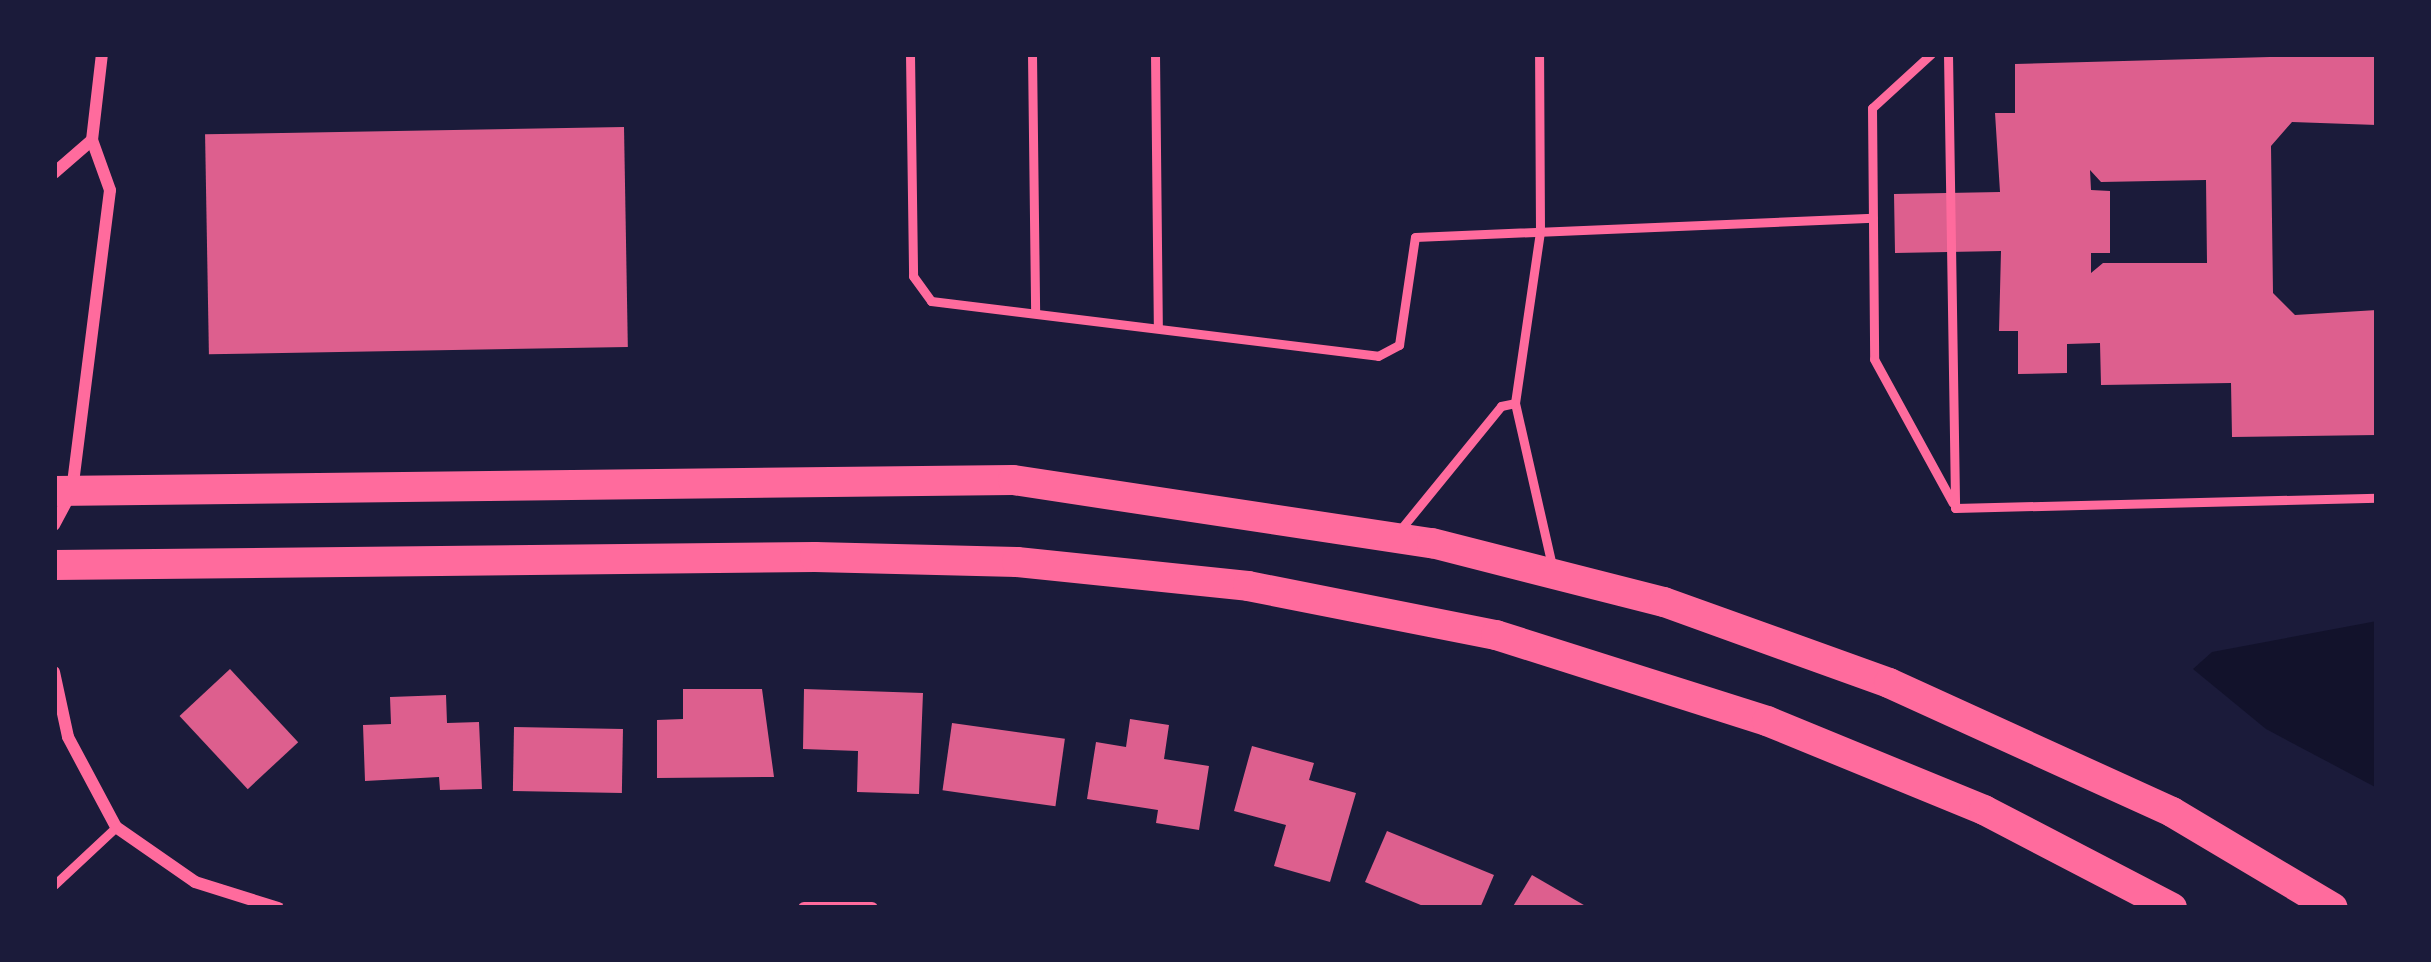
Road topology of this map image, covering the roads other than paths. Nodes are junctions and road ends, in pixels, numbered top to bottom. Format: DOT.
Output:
graph roads {
  1 [pos="102,54"];
  2 [pos="910,54"];
  3 [pos="1032,54"];
  4 [pos="1154,54"];
  5 [pos="1538,54"];
  6 [pos="1931,54"];
  7 [pos="1948,54"];
  8 [pos="92,140"];
  9 [pos="54,173"];
  10 [pos="1873,218"];
  11 [pos="1540,231"];
  12 [pos="1035,313"];
  13 [pos="1158,327"];
  14 [pos="1515,403"];
  15 [pos="63,491"];
  16 [pos="2377,497"];
  17 [pos="1955,508"];
  18 [pos="54,525"];
  19 [pos="1394,537"];
  20 [pos="54,565"];
  21 [pos="1553,571"];
  22 [pos="54,672"];
  23 [pos="116,827"];
  24 [pos="54,885"];
  25 [pos="278,908"];
  26 [pos="804,908"];
  27 [pos="872,908"];
  28 [pos="2172,908"];
  29 [pos="2333,908"];
  1 -- 8 [label="street"];
  2 -- 12 [label="lane"];
  3 -- 12 [label="lane"];
  4 -- 13 [label="lane"];
  5 -- 11 [label="lane"];
  6 -- 10 [label="lane"];
  7 -- 17 [label="lane"];
  8 -- 9 [label="street"];
  8 -- 15 [label="street"];
  10 -- 11 [label="lane"];
  10 -- 17 [label="lane"];
  11 -- 13 [label="lane"];
  11 -- 14 [label="lane"];
  12 -- 13 [label="lane"];
  14 -- 19 [label="lane"];
  14 -- 21 [label="lane"];
  15 -- 18 [label="street"];
  15 -- 19 [label="main road"];
  16 -- 17 [label="lane"];
  19 -- 21 [label="main road"];
  20 -- 28 [label="main road"];
  21 -- 29 [label="main road"];
  22 -- 23 [label="street"];
  23 -- 24 [label="lane"];
  23 -- 25 [label="street"];
  26 -- 27 [label="street"];
}
